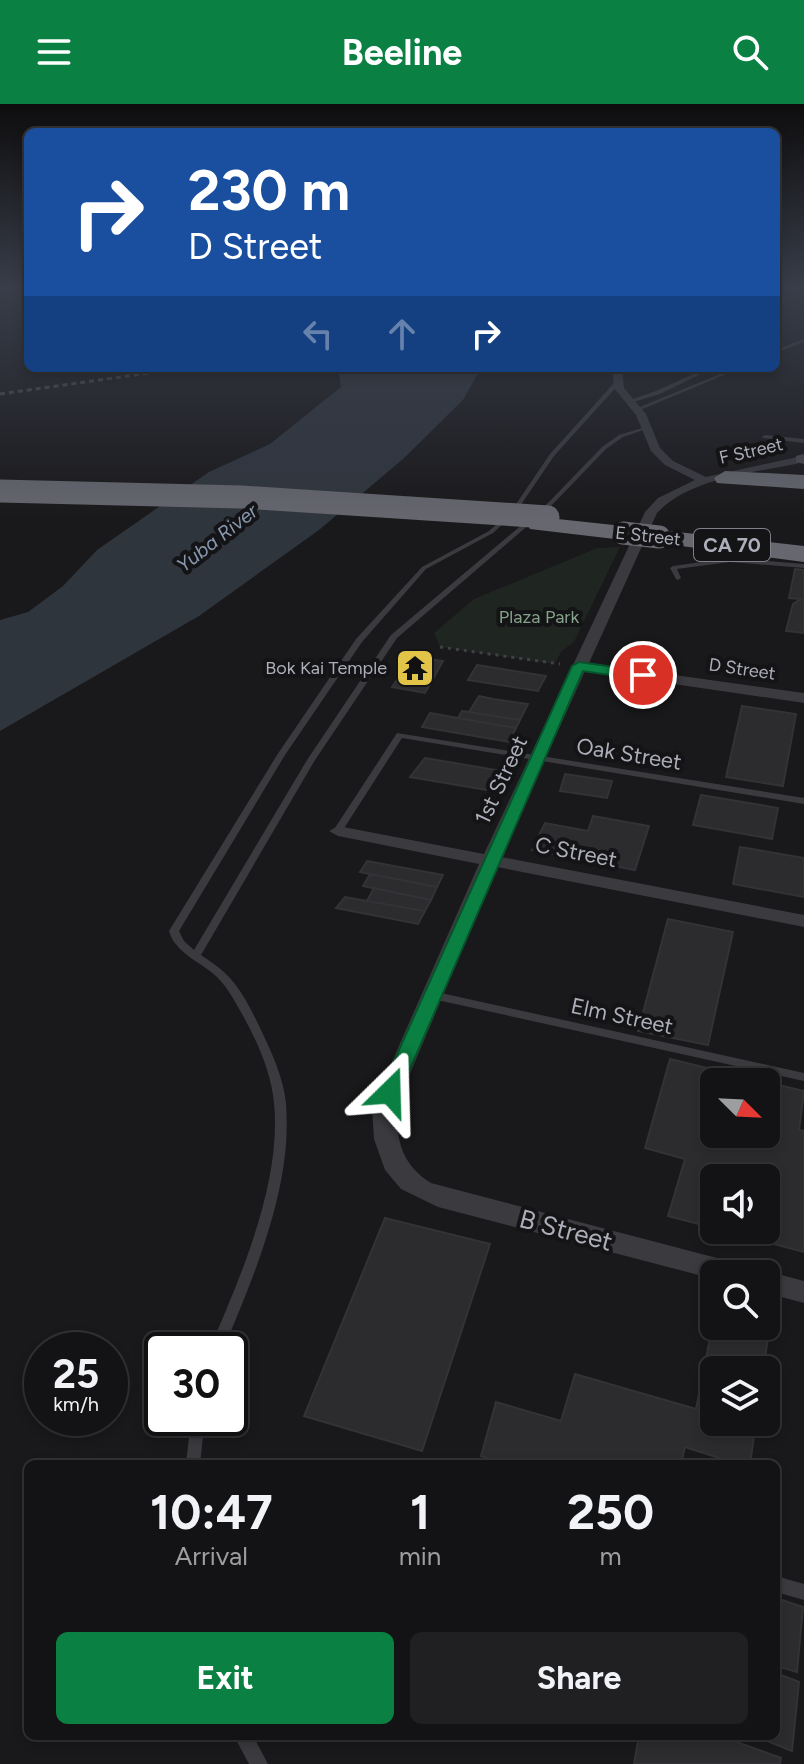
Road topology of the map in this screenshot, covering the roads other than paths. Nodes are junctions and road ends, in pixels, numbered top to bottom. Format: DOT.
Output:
graph roads {
  1 [pos="617,372"];
  2 [pos="701,372"];
  3 [pos="728,372"];
  4 [pos="617,383"];
  5 [pos="634,405"];
  6 [pos="647,427"];
  7 [pos="765,437"];
  8 [pos="804,463"];
  9 [pos="716,480"];
  10 [pos="0,491"];
  11 [pos="0,498"];
  12 [pos="544,520"];
  13 [pos="662,529"];
  14 [pos="804,533"];
  15 [pos="804,543"];
  16 [pos="804,554"];
  17 [pos="804,566"];
  18 [pos="678,578"];
  19 [pos="579,666"];
  20 [pos="804,698"];
  21 [pos="538,757"];
  22 [pos="804,801"];
  23 [pos="338,831"];
  24 [pos="491,860"];
  25 [pos="804,921"];
  26 [pos="196,955"];
  27 [pos="432,995"];
  28 [pos="804,1077"];
  29 [pos="401,1177"];
  30 [pos="700,1265"];
  31 [pos="780,1286"];
  32 [pos="804,1292"];
  33 [pos="223,1332"];
  34 [pos="196,1436"];
  35 [pos="193,1460"];
  36 [pos="780,1585"];
  37 [pos="804,1592"];
  38 [pos="245,1740"];
  39 [pos="259,1764"];
  1 -- 4 [label="street"];
  2 -- 5 [label="lane"];
  3 -- 5 [label="lane"];
  4 -- 5 [label="street"];
  4 -- 26 [label="lane"];
  5 -- 6 [label="street"];
  6 -- 9 [label="street"];
  6 -- 26 [label="lane"];
  7 -- 8 [label="lane"];
  8 -- 9 [label="highway"];
  9 -- 19 [label="street, 1st Street"];
  10 -- 12 [label="highway, CA 70, bridge"];
  11 -- 12 [label="highway, CA 70"];
  12 -- 13 [label="highway, E Street / CA 70, bridge"];
  13 -- 14 [label="highway"];
  13 -- 15 [label="highway, E Street / CA 70"];
  13 -- 16 [label="highway, E Street / CA 70"];
  17 -- 18 [label="lane"];
  19 -- 20 [label="street, D Street"];
  19 -- 21 [label="street, 1st Street"];
  21 -- 22 [label="lane, Oak Street"];
  21 -- 23 [label="lane, Oak Street"];
  21 -- 24 [label="street, 1st Street"];
  23 -- 24 [label="street, C Street"];
  24 -- 25 [label="street, C Street"];
  24 -- 27 [label="street, 1st Street"];
  26 -- 33 [label="lane"];
  27 -- 28 [label="lane, Elm Street"];
  27 -- 29 [label="street, 1st Street"];
  29 -- 30 [label="street, B Street"];
  31 -- 32 [label="street"];
  34 -- 35 [label="lane"];
  36 -- 37 [label="lane"];
  38 -- 39 [label="lane"];
}
